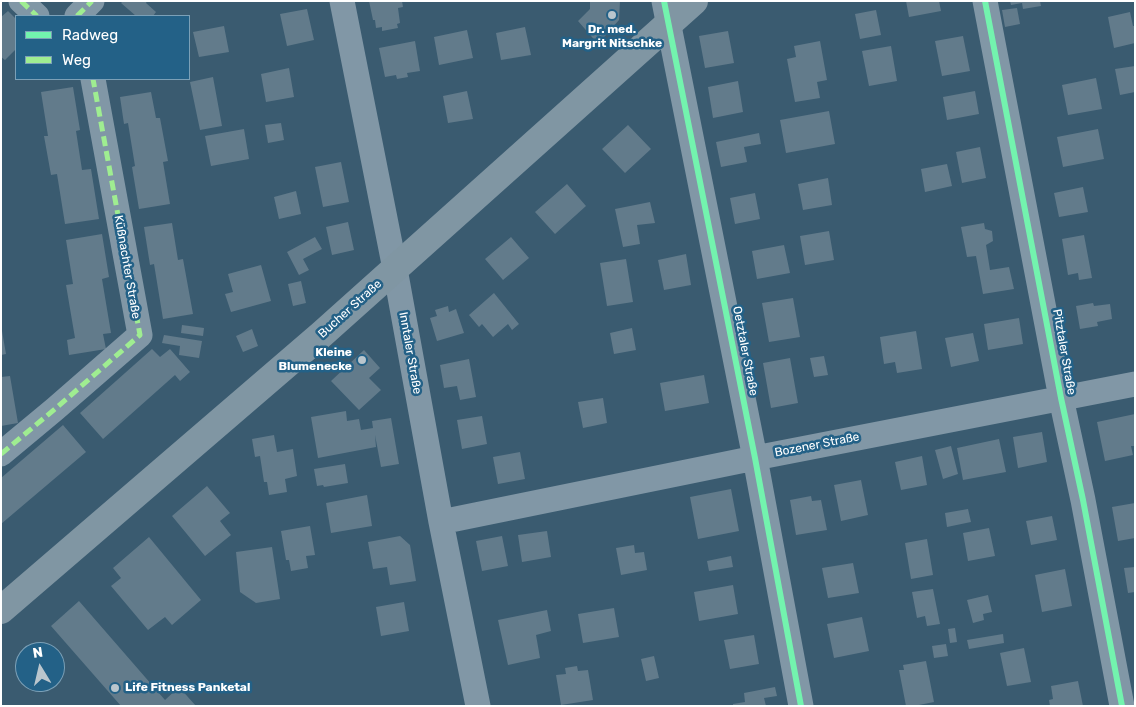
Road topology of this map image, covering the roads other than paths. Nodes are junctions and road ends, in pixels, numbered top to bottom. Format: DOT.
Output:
graph roads {
  1 [pos="21,1"];
  2 [pos="92,1"];
  3 [pos="342,1"];
  4 [pos="694,1"];
  5 [pos="985,1"];
  6 [pos="666,12"];
  7 [pos="36,15"];
  8 [pos="78,15"];
  9 [pos="93,80"];
  10 [pos="395,269"];
  11 [pos="1135,384"];
  12 [pos="1061,398"];
  13 [pos="1,454"];
  14 [pos="755,458"];
  15 [pos="441,522"];
  16 [pos="1,610"];
  17 [pos="478,706"];
  18 [pos="801,706"];
  19 [pos="1122,706"];
  1 -- 7 [label="street"];
  2 -- 8 [label="street"];
  3 -- 10 [label="street, Inntaler Straße"];
  4 -- 6 [label="main road, Bucher Straße"];
  5 -- 12 [label="street, Pitztaler Straße"];
  6 -- 10 [label="main road, Bucher Straße"];
  6 -- 14 [label="street, Oetztaler Straße"];
  9 -- 13 [label="street, Küßnachter Straße"];
  10 -- 15 [label="street, Inntaler Straße"];
  10 -- 16 [label="main road, Bucher Straße"];
  11 -- 12 [label="street, Bozener Straße"];
  12 -- 14 [label="street, Bozener Straße"];
  12 -- 19 [label="street, Pitztaler Straße"];
  14 -- 15 [label="street, Bozener Straße"];
  14 -- 18 [label="street, Oetztaler Straße"];
  15 -- 17 [label="street, Inntaler Straße"];
}
